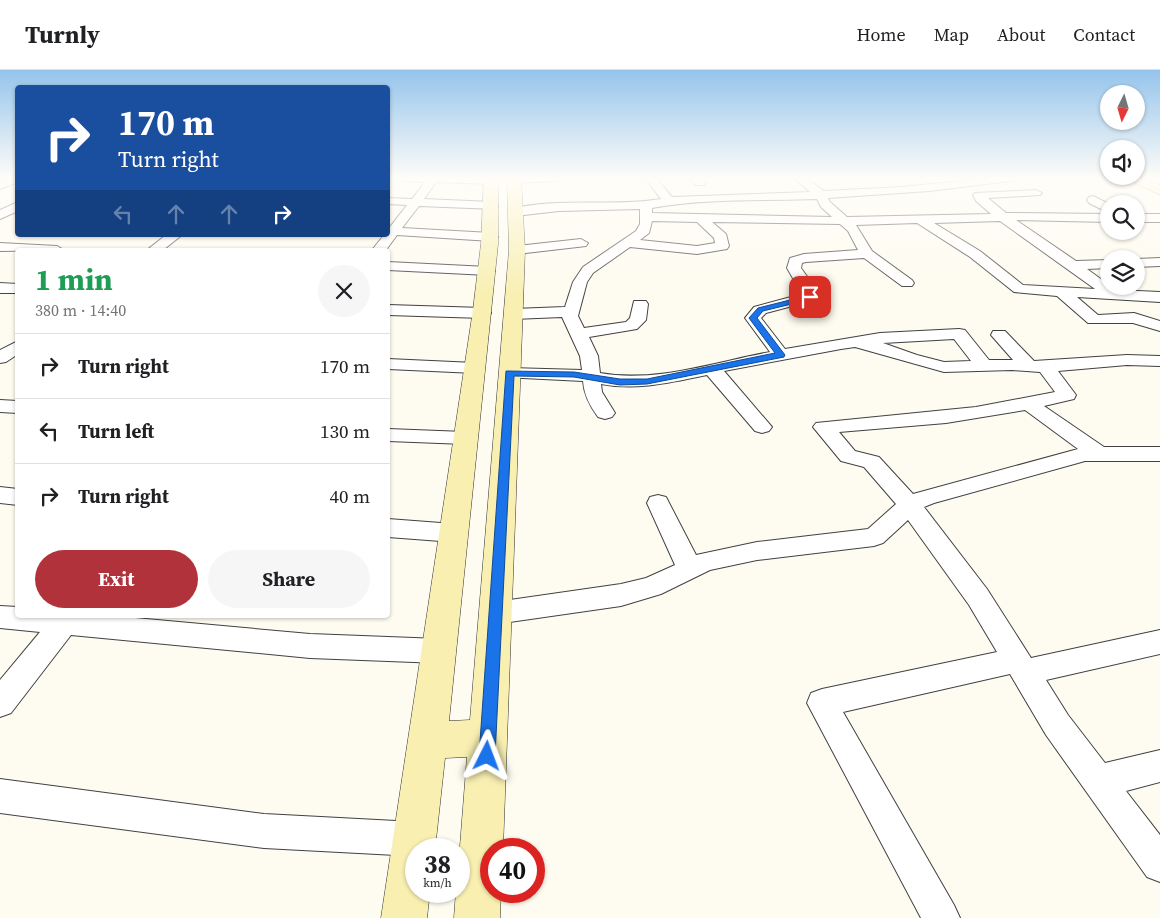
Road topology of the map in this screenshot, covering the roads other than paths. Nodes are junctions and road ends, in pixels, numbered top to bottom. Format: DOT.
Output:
graph roads {
  1 [pos="402,218"];
  2 [pos="496,218"];
  3 [pos="510,218"];
  4 [pos="646,218"];
  5 [pos="683,218"];
  6 [pos="700,218"];
  7 [pos="840,218"];
  8 [pos="979,218"];
  9 [pos="1004,218"];
  10 [pos="1064,218"];
  11 [pos="1100,218"];
  12 [pos="1145,218"];
  13 [pos="1160,218"];
  14 [pos="919,219"];
  15 [pos="843,220"];
  16 [pos="390,231"];
  17 [pos="172,237"];
  18 [pos="386,237"];
  19 [pos="490,237"];
  20 [pos="581,243"];
  21 [pos="629,243"];
  22 [pos="0,247"];
  23 [pos="19,248"];
  24 [pos="157,248"];
  25 [pos="379,248"];
  26 [pos="517,250"];
  27 [pos="867,254"];
  28 [pos="1160,262"];
  29 [pos="1145,263"];
  30 [pos="1100,264"];
  31 [pos="1073,265"];
  32 [pos="390,266"];
  33 [pos="488,271"];
  34 [pos="906,283"];
  35 [pos="1100,285"];
  36 [pos="0,288"];
  37 [pos="15,289"];
  38 [pos="1061,291"];
  39 [pos="1100,293"];
  40 [pos="1125,295"];
  41 [pos="1138,296"];
  42 [pos="1160,297"];
  43 [pos="640,304"];
  44 [pos="390,310"];
  45 [pos="571,312"];
  46 [pos="483,313"];
  47 [pos="514,314"];
  48 [pos="1160,320"];
  49 [pos="1160,326"];
  50 [pos="577,334"];
  51 [pos="999,335"];
  52 [pos="0,339"];
  53 [pos="15,340"];
  54 [pos="850,342"];
  55 [pos="15,348"];
  56 [pos="781,355"];
  57 [pos="0,358"];
  58 [pos="1160,361"];
  59 [pos="390,364"];
  60 [pos="1037,366"];
  61 [pos="986,367"];
  62 [pos="475,368"];
  63 [pos="712,369"];
  64 [pos="509,373"];
  65 [pos="590,377"];
  66 [pos="1030,405"];
  67 [pos="0,406"];
  68 [pos="15,408"];
  69 [pos="605,414"];
  70 [pos="762,427"];
  71 [pos="390,434"];
  72 [pos="465,438"];
  73 [pos="1160,454"];
  74 [pos="1101,455"];
  75 [pos="1134,455"];
  76 [pos="1160,472"];
  77 [pos="0,495"];
  78 [pos="15,497"];
  79 [pos="658,503"];
  80 [pos="910,505"];
  81 [pos="390,528"];
  82 [pos="454,533"];
  83 [pos="690,569"];
  84 [pos="495,613"];
  85 [pos="0,618"];
  86 [pos="67,620"];
  87 [pos="1160,642"];
  88 [pos="440,651"];
  89 [pos="1020,666"];
  90 [pos="0,703"];
  91 [pos="488,738"];
  92 [pos="428,740"];
  93 [pos="1160,766"];
  94 [pos="1098,780"];
  95 [pos="0,796"];
  96 [pos="405,838"];
  97 [pos="415,838"];
  98 [pos="1160,864"];
  99 [pos="406,903"];
  100 [pos="404,918"];
  101 [pos="477,918"];
  102 [pos="941,918"];
  1 -- 16 [label="street"];
  2 -- 19 [label="street"];
  3 -- 26 [label="street"];
  4 -- 21 [label="street"];
  5 -- 6 [label="street"];
  6 -- 15 [label="street"];
  6 -- 21 [label="street"];
  7 -- 15 [label="street"];
  8 -- 14 [label="street"];
  9 -- 31 [label="street"];
  10 -- 11 [label="street"];
  12 -- 13 [label="street"];
  14 -- 15 [label="street"];
  14 -- 38 [label="street"];
  15 -- 27 [label="street"];
  16 -- 19 [label="street"];
  17 -- 24 [label="street"];
  18 -- 25 [label="street"];
  19 -- 33 [label="street"];
  20 -- 26 [label="street"];
  21 -- 45 [label="street"];
  22 -- 23 [label="street"];
  26 -- 47 [label="street"];
  27 -- 34 [label="street"];
  27 -- 56 [label="street"];
  28 -- 29 [label="street"];
  30 -- 31 [label="street"];
  31 -- 35 [label="street"];
  32 -- 33 [label="street"];
  33 -- 46 [label="street"];
  36 -- 37 [label="street"];
  38 -- 39 [label="street"];
  38 -- 49 [label="street"];
  40 -- 41 [label="street"];
  41 -- 42 [label="street"];
  41 -- 48 [label="street"];
  43 -- 50 [label="street"];
  44 -- 46 [label="street"];
  45 -- 47 [label="street"];
  45 -- 50 [label="street"];
  46 -- 62 [label="street"];
  47 -- 64 [label="street"];
  50 -- 65 [label="street"];
  51 -- 60 [label="street"];
  52 -- 53 [label="street"];
  54 -- 56 [label="street"];
  54 -- 61 [label="street"];
  54 -- 61 [label="street"];
  55 -- 57 [label="street"];
  56 -- 63 [label="street"];
  58 -- 60 [label="street"];
  59 -- 62 [label="street"];
  60 -- 61 [label="street"];
  60 -- 66 [label="street"];
  62 -- 72 [label="street"];
  63 -- 65 [label="street"];
  63 -- 70 [label="street"];
  64 -- 65 [label="street"];
  64 -- 84 [label="street"];
  65 -- 69 [label="street"];
  66 -- 74 [label="street"];
  66 -- 80 [label="street"];
  67 -- 68 [label="street"];
  71 -- 72 [label="street"];
  72 -- 82 [label="street"];
  73 -- 75 [label="street"];
  74 -- 75 [label="street"];
  74 -- 80 [label="street"];
  75 -- 76 [label="street"];
  77 -- 78 [label="street"];
  79 -- 83 [label="street"];
  80 -- 83 [label="street"];
  80 -- 89 [label="street"];
  81 -- 82 [label="street"];
  82 -- 88 [label="street"];
  83 -- 84 [label="street"];
  84 -- 91 [label="street"];
  85 -- 86 [label="street"];
  86 -- 88 [label="street"];
  86 -- 90 [label="street"];
  87 -- 89 [label="street"];
  88 -- 92 [label="street"];
  89 -- 94 [label="street"];
  89 -- 102 [label="street"];
  91 -- 92 [label="street"];
  91 -- 101 [label="street"];
  92 -- 97 [label="street"];
  93 -- 94 [label="street"];
  94 -- 98 [label="street"];
  95 -- 96 [label="street"];
  99 -- 100 [label="street"];
}
